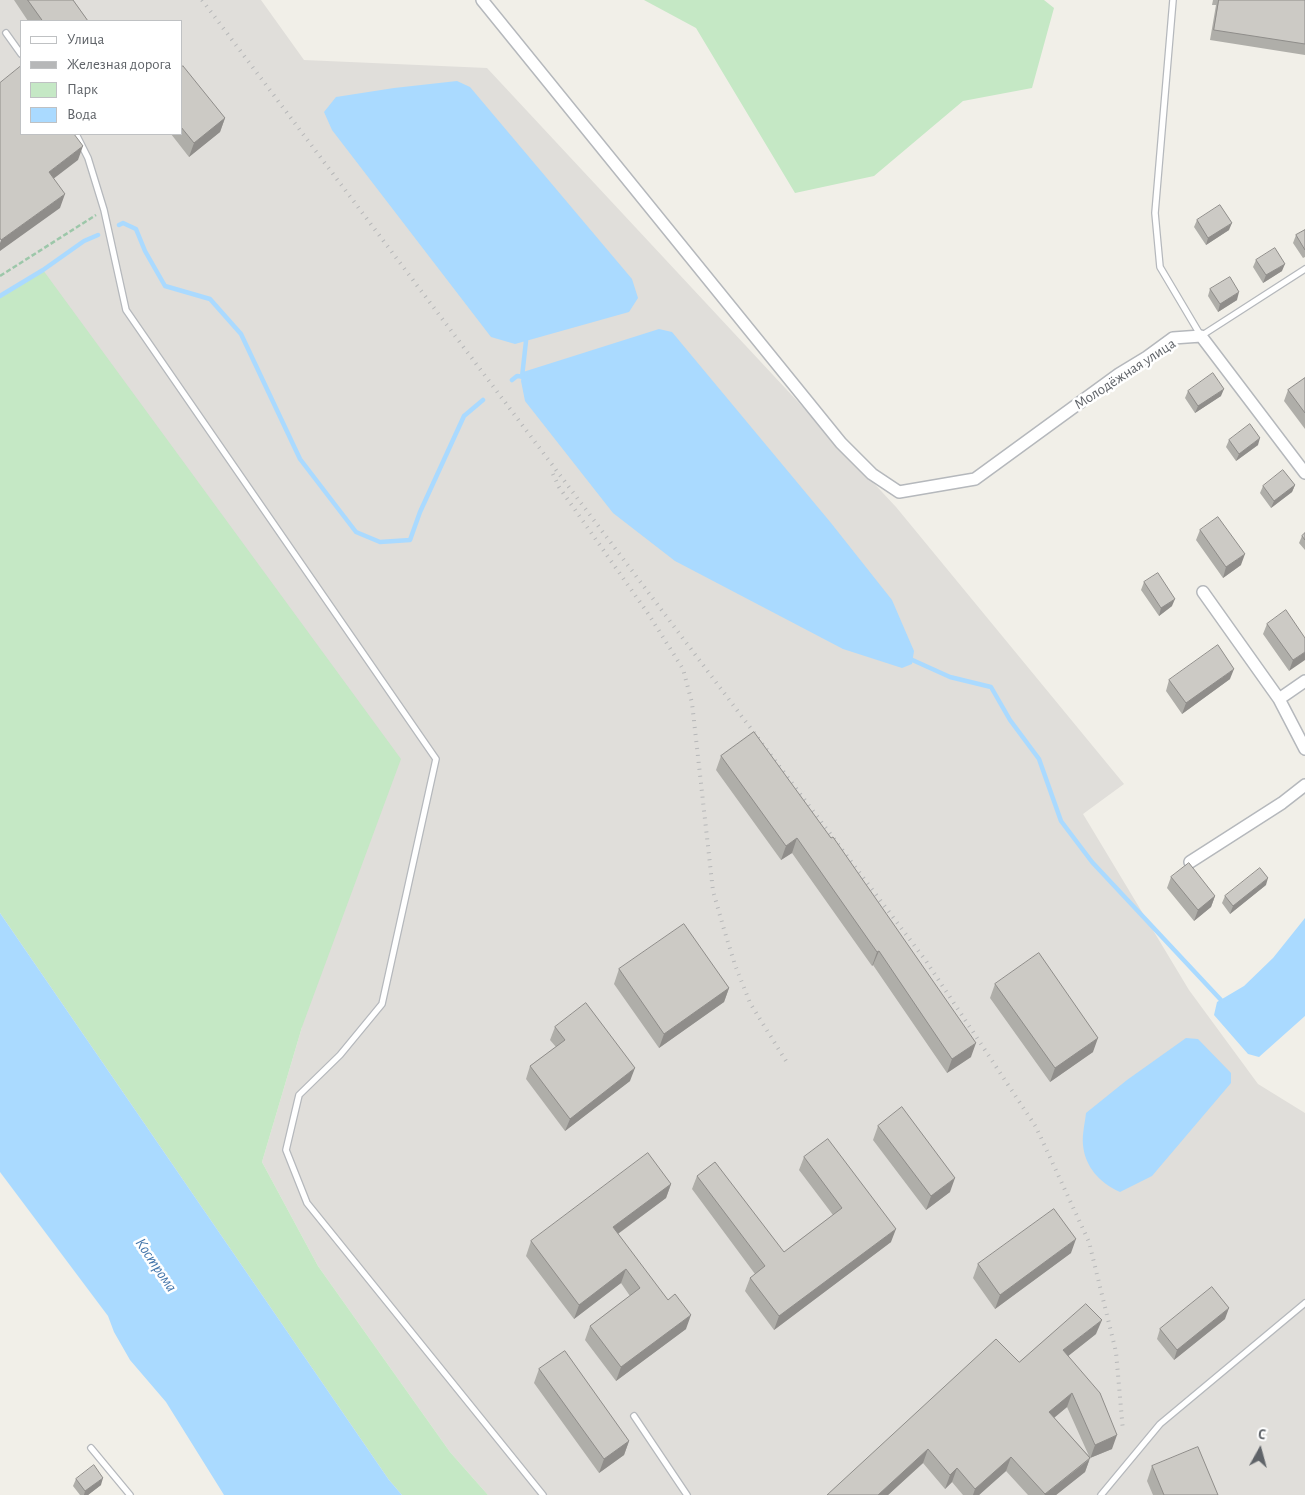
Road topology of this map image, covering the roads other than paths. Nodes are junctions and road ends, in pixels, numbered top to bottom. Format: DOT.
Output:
graph roads {
  1 [pos="482,0"];
  2 [pos="1173,0"];
  3 [pos="6,33"];
  4 [pos="20,53"];
  5 [pos="76,135"];
  6 [pos="1305,269"];
  7 [pos="1201,336"];
  8 [pos="1305,474"];
  9 [pos="1203,592"];
  10 [pos="1305,681"];
  11 [pos="1279,699"];
  12 [pos="1305,749"];
  13 [pos="1305,785"];
  14 [pos="1190,862"];
  15 [pos="1305,1303"];
  16 [pos="634,1416"];
  17 [pos="91,1448"];
  18 [pos="130,1495"];
  19 [pos="543,1495"];
  20 [pos="687,1495"];
  21 [pos="1101,1495"];
  1 -- 7 [label="street, Молодёжная улица"];
  2 -- 7 [label="lane"];
  3 -- 4 [label="lane"];
  5 -- 19 [label="lane"];
  6 -- 7 [label="lane"];
  7 -- 8 [label="street"];
  9 -- 11 [label="street"];
  10 -- 11 [label="street"];
  11 -- 12 [label="street"];
  13 -- 14 [label="street"];
  15 -- 21 [label="lane"];
  16 -- 20 [label="lane"];
  17 -- 18 [label="lane"];
}
